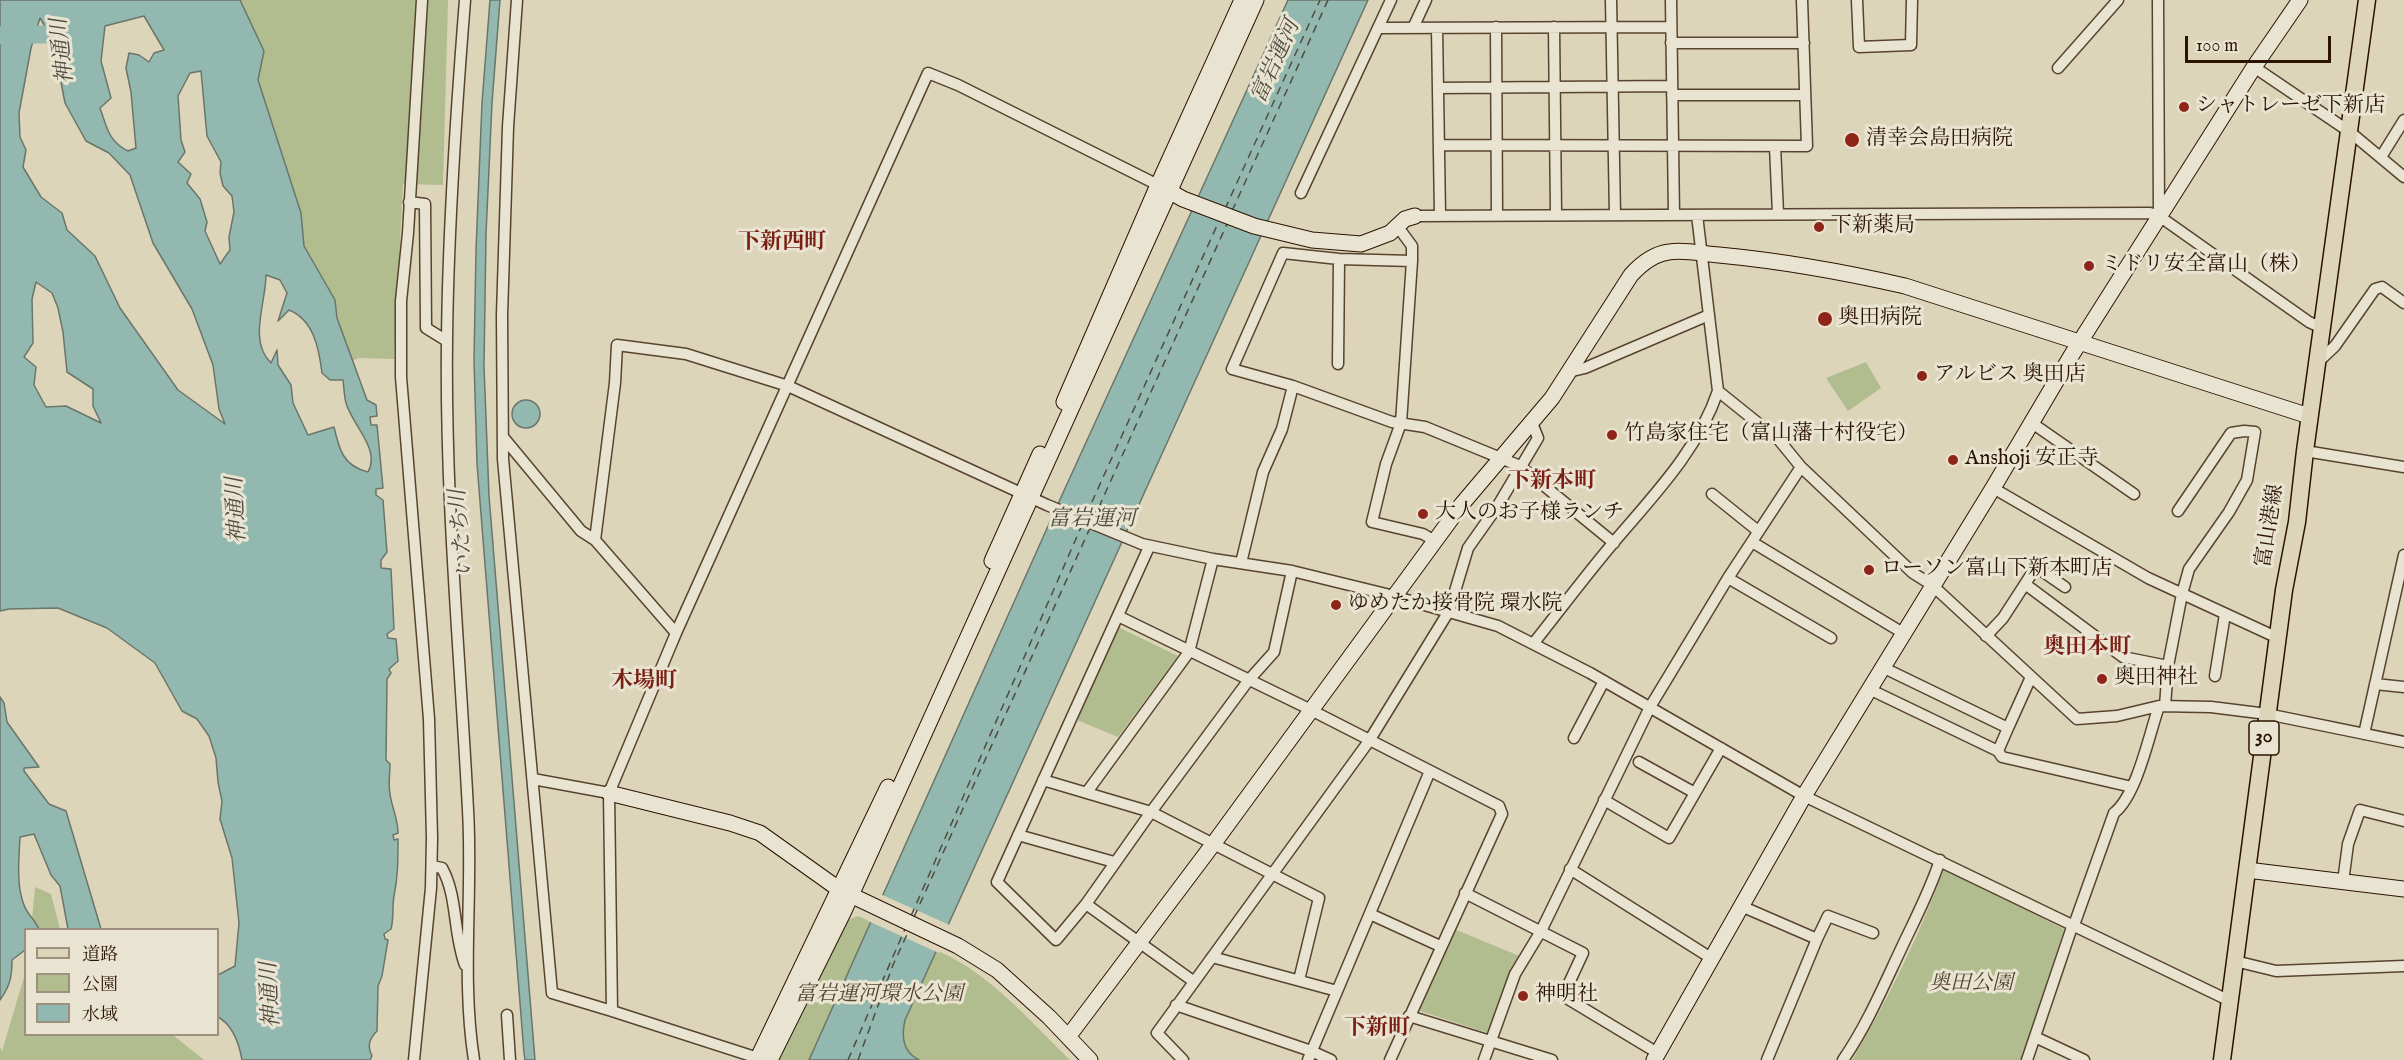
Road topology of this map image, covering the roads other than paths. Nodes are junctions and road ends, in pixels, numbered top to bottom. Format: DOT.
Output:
graph roads {
  1 [pos="422,0"];
  2 [pos="465,0"];
  3 [pos="517,0"];
  4 [pos="1242,0"];
  5 [pos="1256,0"];
  6 [pos="1391,0"];
  7 [pos="1426,0"];
  8 [pos="1611,0"];
  9 [pos="1671,0"];
  10 [pos="1802,0"];
  11 [pos="1857,0"];
  12 [pos="1912,0"];
  13 [pos="2118,0"];
  14 [pos="2158,0"];
  15 [pos="2300,0"];
  16 [pos="2367,0"];
  17 [pos="1413,27"];
  18 [pos="1437,27"];
  19 [pos="1496,27"];
  20 [pos="1554,27"];
  21 [pos="1612,27"];
  22 [pos="1671,27"];
  23 [pos="1379,28"];
  24 [pos="1671,44"];
  25 [pos="1804,44"];
  26 [pos="2254,67"];
  27 [pos="2058,68"];
  28 [pos="1554,87"];
  29 [pos="1613,87"];
  30 [pos="1438,88"];
  31 [pos="1496,88"];
  32 [pos="1672,90"];
  33 [pos="1805,94"];
  34 [pos="2404,120"];
  35 [pos="2350,132"];
  36 [pos="1439,145"];
  37 [pos="1496,146"];
  38 [pos="1555,146"];
  39 [pos="1614,146"];
  40 [pos="1673,146"];
  41 [pos="1775,146"];
  42 [pos="2381,158"];
  43 [pos="2404,177"];
  44 [pos="1164,188"];
  45 [pos="1301,193"];
  46 [pos="410,202"];
  47 [pos="1556,214"];
  48 [pos="1778,214"];
  49 [pos="1440,215"];
  50 [pos="1497,215"];
  51 [pos="1615,215"];
  52 [pos="1674,215"];
  53 [pos="1696,215"];
  54 [pos="1414,216"];
  55 [pos="2159,216"];
  56 [pos="1398,227"];
  57 [pos="1701,253"];
  58 [pos="1339,259"];
  59 [pos="1412,261"];
  60 [pos="2404,303"];
  61 [pos="1709,315"];
  62 [pos="2322,328"];
  63 [pos="447,340"];
  64 [pos="2081,342"];
  65 [pos="2318,362"];
  66 [pos="1338,364"];
  67 [pos="1568,372"];
  68 [pos="788,386"];
  69 [pos="1293,386"];
  70 [pos="1718,391"];
  71 [pos="2310,416"];
  72 [pos="1401,423"];
  73 [pos="1532,423"];
  74 [pos="2032,423"];
  75 [pos="503,437"];
  76 [pos="2305,451"];
  77 [pos="1502,457"];
  78 [pos="1520,466"];
  79 [pos="1801,467"];
  80 [pos="2404,467"];
  81 [pos="1993,488"];
  82 [pos="1712,494"];
  83 [pos="2134,494"];
  84 [pos="1027,496"];
  85 [pos="2178,511"];
  86 [pos="1758,531"];
  87 [pos="594,540"];
  88 [pos="1435,541"];
  89 [pos="1752,542"];
  90 [pos="1614,543"];
  91 [pos="1149,547"];
  92 [pos="2404,555"];
  93 [pos="1213,559"];
  94 [pos="1241,563"];
  95 [pos="1292,572"];
  96 [pos="1728,578"];
  97 [pos="2025,584"];
  98 [pos="1932,585"];
  99 [pos="2066,587"];
  100 [pos="2182,594"];
  101 [pos="1394,596"];
  102 [pos="1449,611"];
  103 [pos="2225,614"];
  104 [pos="1118,616"];
  105 [pos="676,633"];
  106 [pos="1904,633"];
  107 [pos="1986,636"];
  108 [pos="1831,638"];
  109 [pos="2278,638"];
  110 [pos="1533,644"];
  111 [pos="1189,652"];
  112 [pos="2168,666"];
  113 [pos="1882,668"];
  114 [pos="2215,676"];
  115 [pos="2031,677"];
  116 [pos="1248,681"];
  117 [pos="1604,681"];
  118 [pos="2375,684"];
  119 [pos="2404,687"];
  120 [pos="1869,689"];
  121 [pos="2162,706"];
  122 [pos="1650,707"];
  123 [pos="1310,710"];
  124 [pos="2268,714"];
  125 [pos="2008,728"];
  126 [pos="2364,734"];
  127 [pos="1574,738"];
  128 [pos="1369,741"];
  129 [pos="2404,742"];
  130 [pos="1721,748"];
  131 [pos="1998,751"];
  132 [pos="1639,762"];
  133 [pos="1431,771"];
  134 [pos="533,779"];
  135 [pos="1043,780"];
  136 [pos="2132,787"];
  137 [pos="1087,792"];
  138 [pos="609,793"];
  139 [pos="1695,793"];
  140 [pos="1804,796"];
  141 [pos="1604,800"];
  142 [pos="1151,812"];
  143 [pos="2404,821"];
  144 [pos="1018,835"];
  145 [pos="1214,843"];
  146 [pos="1940,860"];
  147 [pos="1114,862"];
  148 [pos="432,866"];
  149 [pos="1570,869"];
  150 [pos="2247,870"];
  151 [pos="1273,873"];
  152 [pos="2343,882"];
  153 [pos="2404,890"];
  154 [pos="845,893"];
  155 [pos="1465,893"];
  156 [pos="1086,904"];
  157 [pos="1741,906"];
  158 [pos="1370,914"];
  159 [pos="2073,924"];
  160 [pos="1541,931"];
  161 [pos="1873,933"];
  162 [pos="1817,939"];
  163 [pos="1139,943"];
  164 [pos="1440,946"];
  165 [pos="1212,957"];
  166 [pos="1711,958"];
  167 [pos="2235,961"];
  168 [pos="2404,966"];
  169 [pos="467,971"];
  170 [pos="1299,980"];
  171 [pos="1193,981"];
  172 [pos="1337,991"];
  173 [pos="2230,1001"];
  174 [pos="1176,1005"];
  175 [pos="612,1011"];
  176 [pos="507,1015"];
  177 [pos="1409,1016"];
  178 [pos="1068,1036"];
  179 [pos="2035,1037"];
  180 [pos="1491,1043"];
  181 [pos="1310,1056"];
  182 [pos="1655,1056"];
  183 [pos="762,1059"];
  184 [pos="414,1060"];
  185 [pos="474,1060"];
  186 [pos="510,1060"];
  187 [pos="1090,1060"];
  188 [pos="1183,1060"];
  189 [pos="1331,1060"];
  190 [pos="1390,1060"];
  191 [pos="1484,1060"];
  192 [pos="1552,1060"];
  193 [pos="1767,1060"];
  194 [pos="1844,1060"];
  195 [pos="2028,1060"];
  196 [pos="2084,1060"];
  197 [pos="2222,1060"];
  1 -- 46 [label="street"];
  2 -- 63 [label="street"];
  3 -- 75 [label="street"];
  4 -- 44 [label="street"];
  5 -- 44 [label="street"];
  6 -- 23 [label="street"];
  7 -- 17 [label="street"];
  8 -- 21 [label="street"];
  9 -- 22 [label="street"];
  10 -- 25 [label="street"];
  11 -- 12 [label="street"];
  13 -- 27 [label="street"];
  14 -- 55 [label="street"];
  15 -- 26 [label="street"];
  16 -- 35 [label="main road, 富山港線 / 30"];
  17 -- 18 [label="street"];
  17 -- 23 [label="street"];
  18 -- 19 [label="street"];
  18 -- 30 [label="street"];
  19 -- 20 [label="street"];
  19 -- 31 [label="street"];
  20 -- 21 [label="street"];
  20 -- 28 [label="street"];
  21 -- 22 [label="street"];
  21 -- 29 [label="street"];
  22 -- 24 [label="street"];
  23 -- 45 [label="street"];
  24 -- 25 [label="street"];
  24 -- 32 [label="street"];
  25 -- 33 [label="street"];
  26 -- 35 [label="street"];
  26 -- 55 [label="street"];
  28 -- 29 [label="street"];
  28 -- 31 [label="street"];
  28 -- 38 [label="street"];
  29 -- 32 [label="street"];
  29 -- 39 [label="street"];
  30 -- 31 [label="street"];
  30 -- 36 [label="street"];
  31 -- 37 [label="street"];
  32 -- 33 [label="street"];
  32 -- 40 [label="street"];
  33 -- 41 [label="street"];
  34 -- 42 [label="street"];
  35 -- 42 [label="street"];
  35 -- 62 [label="main road, 富山港線 / 30"];
  36 -- 37 [label="street"];
  36 -- 49 [label="street"];
  37 -- 38 [label="street"];
  37 -- 50 [label="street"];
  38 -- 39 [label="street"];
  38 -- 47 [label="street"];
  39 -- 40 [label="street"];
  39 -- 51 [label="street"];
  40 -- 41 [label="street"];
  40 -- 52 [label="street"];
  41 -- 48 [label="street"];
  42 -- 43 [label="street"];
  44 -- 56 [label="street"];
  44 -- 68 [label="street"];
  44 -- 84 [label="street"];
  46 -- 63 [label="street"];
  46 -- 148 [label="street"];
  47 -- 50 [label="street"];
  47 -- 51 [label="street"];
  48 -- 53 [label="street"];
  48 -- 55 [label="street"];
  49 -- 50 [label="street"];
  49 -- 54 [label="street"];
  51 -- 52 [label="street"];
  52 -- 53 [label="street"];
  53 -- 57 [label="street"];
  54 -- 56 [label="street"];
  55 -- 62 [label="street"];
  55 -- 64 [label="street"];
  56 -- 59 [label="street"];
  57 -- 61 [label="street"];
  57 -- 64 [label="street"];
  57 -- 67 [label="street"];
  58 -- 59 [label="street"];
  58 -- 66 [label="street"];
  58 -- 69 [label="street"];
  59 -- 72 [label="street"];
  60 -- 65 [label="street"];
  61 -- 67 [label="street"];
  61 -- 70 [label="street"];
  62 -- 65 [label="main road, 富山港線 / 30"];
  63 -- 169 [label="street"];
  64 -- 71 [label="street"];
  64 -- 74 [label="street"];
  65 -- 71 [label="main road, 富山港線 / 30"];
  67 -- 73 [label="street"];
  68 -- 84 [label="street"];
  68 -- 87 [label="street"];
  68 -- 105 [label="street"];
  69 -- 72 [label="street"];
  69 -- 94 [label="street"];
  70 -- 79 [label="street"];
  70 -- 90 [label="street"];
  71 -- 76 [label="main road, 富山港線 / 30"];
  72 -- 77 [label="street"];
  72 -- 88 [label="street"];
  73 -- 77 [label="street"];
  73 -- 78 [label="street"];
  74 -- 81 [label="street"];
  74 -- 83 [label="street"];
  75 -- 87 [label="street"];
  75 -- 134 [label="street"];
  76 -- 80 [label="street"];
  76 -- 109 [label="main road, 富山港線 / 30"];
  77 -- 78 [label="street"];
  77 -- 88 [label="street"];
  78 -- 90 [label="street"];
  78 -- 102 [label="street"];
  79 -- 86 [label="street"];
  79 -- 98 [label="street"];
  81 -- 98 [label="street"];
  81 -- 100 [label="street"];
  82 -- 86 [label="street"];
  84 -- 91 [label="street"];
  84 -- 154 [label="street"];
  85 -- 100 [label="street"];
  86 -- 89 [label="street"];
  87 -- 105 [label="street"];
  88 -- 101 [label="street"];
  89 -- 96 [label="street"];
  89 -- 106 [label="street"];
  90 -- 110 [label="street"];
  91 -- 93 [label="street"];
  91 -- 104 [label="street"];
  92 -- 118 [label="street"];
  93 -- 94 [label="street"];
  93 -- 111 [label="street"];
  94 -- 95 [label="street"];
  95 -- 101 [label="street"];
  95 -- 116 [label="street"];
  96 -- 108 [label="street"];
  96 -- 122 [label="street"];
  97 -- 99 [label="street"];
  97 -- 107 [label="street"];
  97 -- 112 [label="street"];
  98 -- 106 [label="street"];
  98 -- 107 [label="street"];
  100 -- 103 [label="street"];
  100 -- 112 [label="street"];
  101 -- 102 [label="street"];
  101 -- 123 [label="street"];
  102 -- 110 [label="street"];
  102 -- 128 [label="street"];
  103 -- 109 [label="street"];
  103 -- 114 [label="street"];
  104 -- 111 [label="street"];
  104 -- 135 [label="street"];
  105 -- 138 [label="street"];
  106 -- 113 [label="street"];
  107 -- 115 [label="street"];
  109 -- 124 [label="main road, 富山港線 / 30"];
  110 -- 117 [label="street"];
  111 -- 116 [label="street"];
  111 -- 137 [label="street"];
  112 -- 121 [label="street"];
  113 -- 120 [label="street"];
  113 -- 125 [label="street"];
  115 -- 121 [label="street"];
  115 -- 125 [label="street"];
  116 -- 123 [label="street"];
  116 -- 142 [label="street"];
  117 -- 122 [label="street"];
  117 -- 127 [label="street"];
  118 -- 119 [label="street"];
  118 -- 126 [label="street"];
  120 -- 131 [label="street"];
  120 -- 140 [label="street"];
  121 -- 124 [label="street"];
  121 -- 136 [label="street"];
  122 -- 130 [label="street"];
  122 -- 141 [label="street"];
  123 -- 128 [label="street"];
  123 -- 145 [label="street"];
  124 -- 126 [label="street"];
  124 -- 150 [label="main road, 富山港線 / 30"];
  125 -- 131 [label="street"];
  126 -- 129 [label="street"];
  128 -- 133 [label="street"];
  128 -- 151 [label="street"];
  130 -- 139 [label="street"];
  130 -- 140 [label="street"];
  131 -- 136 [label="street"];
  132 -- 139 [label="street"];
  133 -- 155 [label="street"];
  133 -- 158 [label="street"];
  134 -- 138 [label="street"];
  134 -- 175 [label="street"];
  135 -- 137 [label="street"];
  135 -- 144 [label="street"];
  136 -- 159 [label="street"];
  137 -- 142 [label="street"];
  138 -- 154 [label="street"];
  138 -- 175 [label="street"];
  139 -- 141 [label="street"];
  140 -- 146 [label="street"];
  140 -- 157 [label="street"];
  141 -- 149 [label="street"];
  142 -- 145 [label="street"];
  142 -- 147 [label="street"];
  143 -- 152 [label="street"];
  144 -- 147 [label="street"];
  144 -- 156 [label="street"];
  145 -- 151 [label="street"];
  145 -- 163 [label="street"];
  146 -- 159 [label="street"];
  146 -- 194 [label="street"];
  147 -- 156 [label="street"];
  148 -- 169 [label="street"];
  148 -- 184 [label="street"];
  149 -- 160 [label="street"];
  149 -- 166 [label="street"];
  150 -- 152 [label="street"];
  150 -- 167 [label="main road, 富山港線 / 30"];
  151 -- 165 [label="street"];
  151 -- 170 [label="street"];
  152 -- 153 [label="street"];
  154 -- 178 [label="street"];
  154 -- 183 [label="street"];
  155 -- 160 [label="street"];
  155 -- 164 [label="street"];
  156 -- 163 [label="street"];
  157 -- 162 [label="street"];
  157 -- 166 [label="street"];
  158 -- 164 [label="street"];
  158 -- 172 [label="street"];
  159 -- 173 [label="street"];
  159 -- 179 [label="street"];
  160 -- 180 [label="street"];
  160 -- 182 [label="street"];
  161 -- 162 [label="street"];
  162 -- 193 [label="street"];
  163 -- 171 [label="street"];
  163 -- 178 [label="street"];
  164 -- 177 [label="street"];
  165 -- 170 [label="street"];
  165 -- 171 [label="street"];
  166 -- 182 [label="street"];
  167 -- 168 [label="street"];
  167 -- 173 [label="main road, 富山港線 / 30"];
  169 -- 185 [label="street"];
  170 -- 172 [label="street"];
  171 -- 174 [label="street"];
  172 -- 181 [label="street"];
  173 -- 197 [label="main road, 富山港線 / 30"];
  174 -- 181 [label="street"];
  174 -- 188 [label="street"];
  175 -- 183 [label="street"];
  176 -- 186 [label="street"];
  177 -- 180 [label="street"];
  177 -- 190 [label="street"];
  178 -- 187 [label="street"];
  179 -- 195 [label="street"];
  179 -- 196 [label="street"];
  180 -- 191 [label="street"];
  180 -- 192 [label="street"];
  181 -- 189 [label="street"];
}
